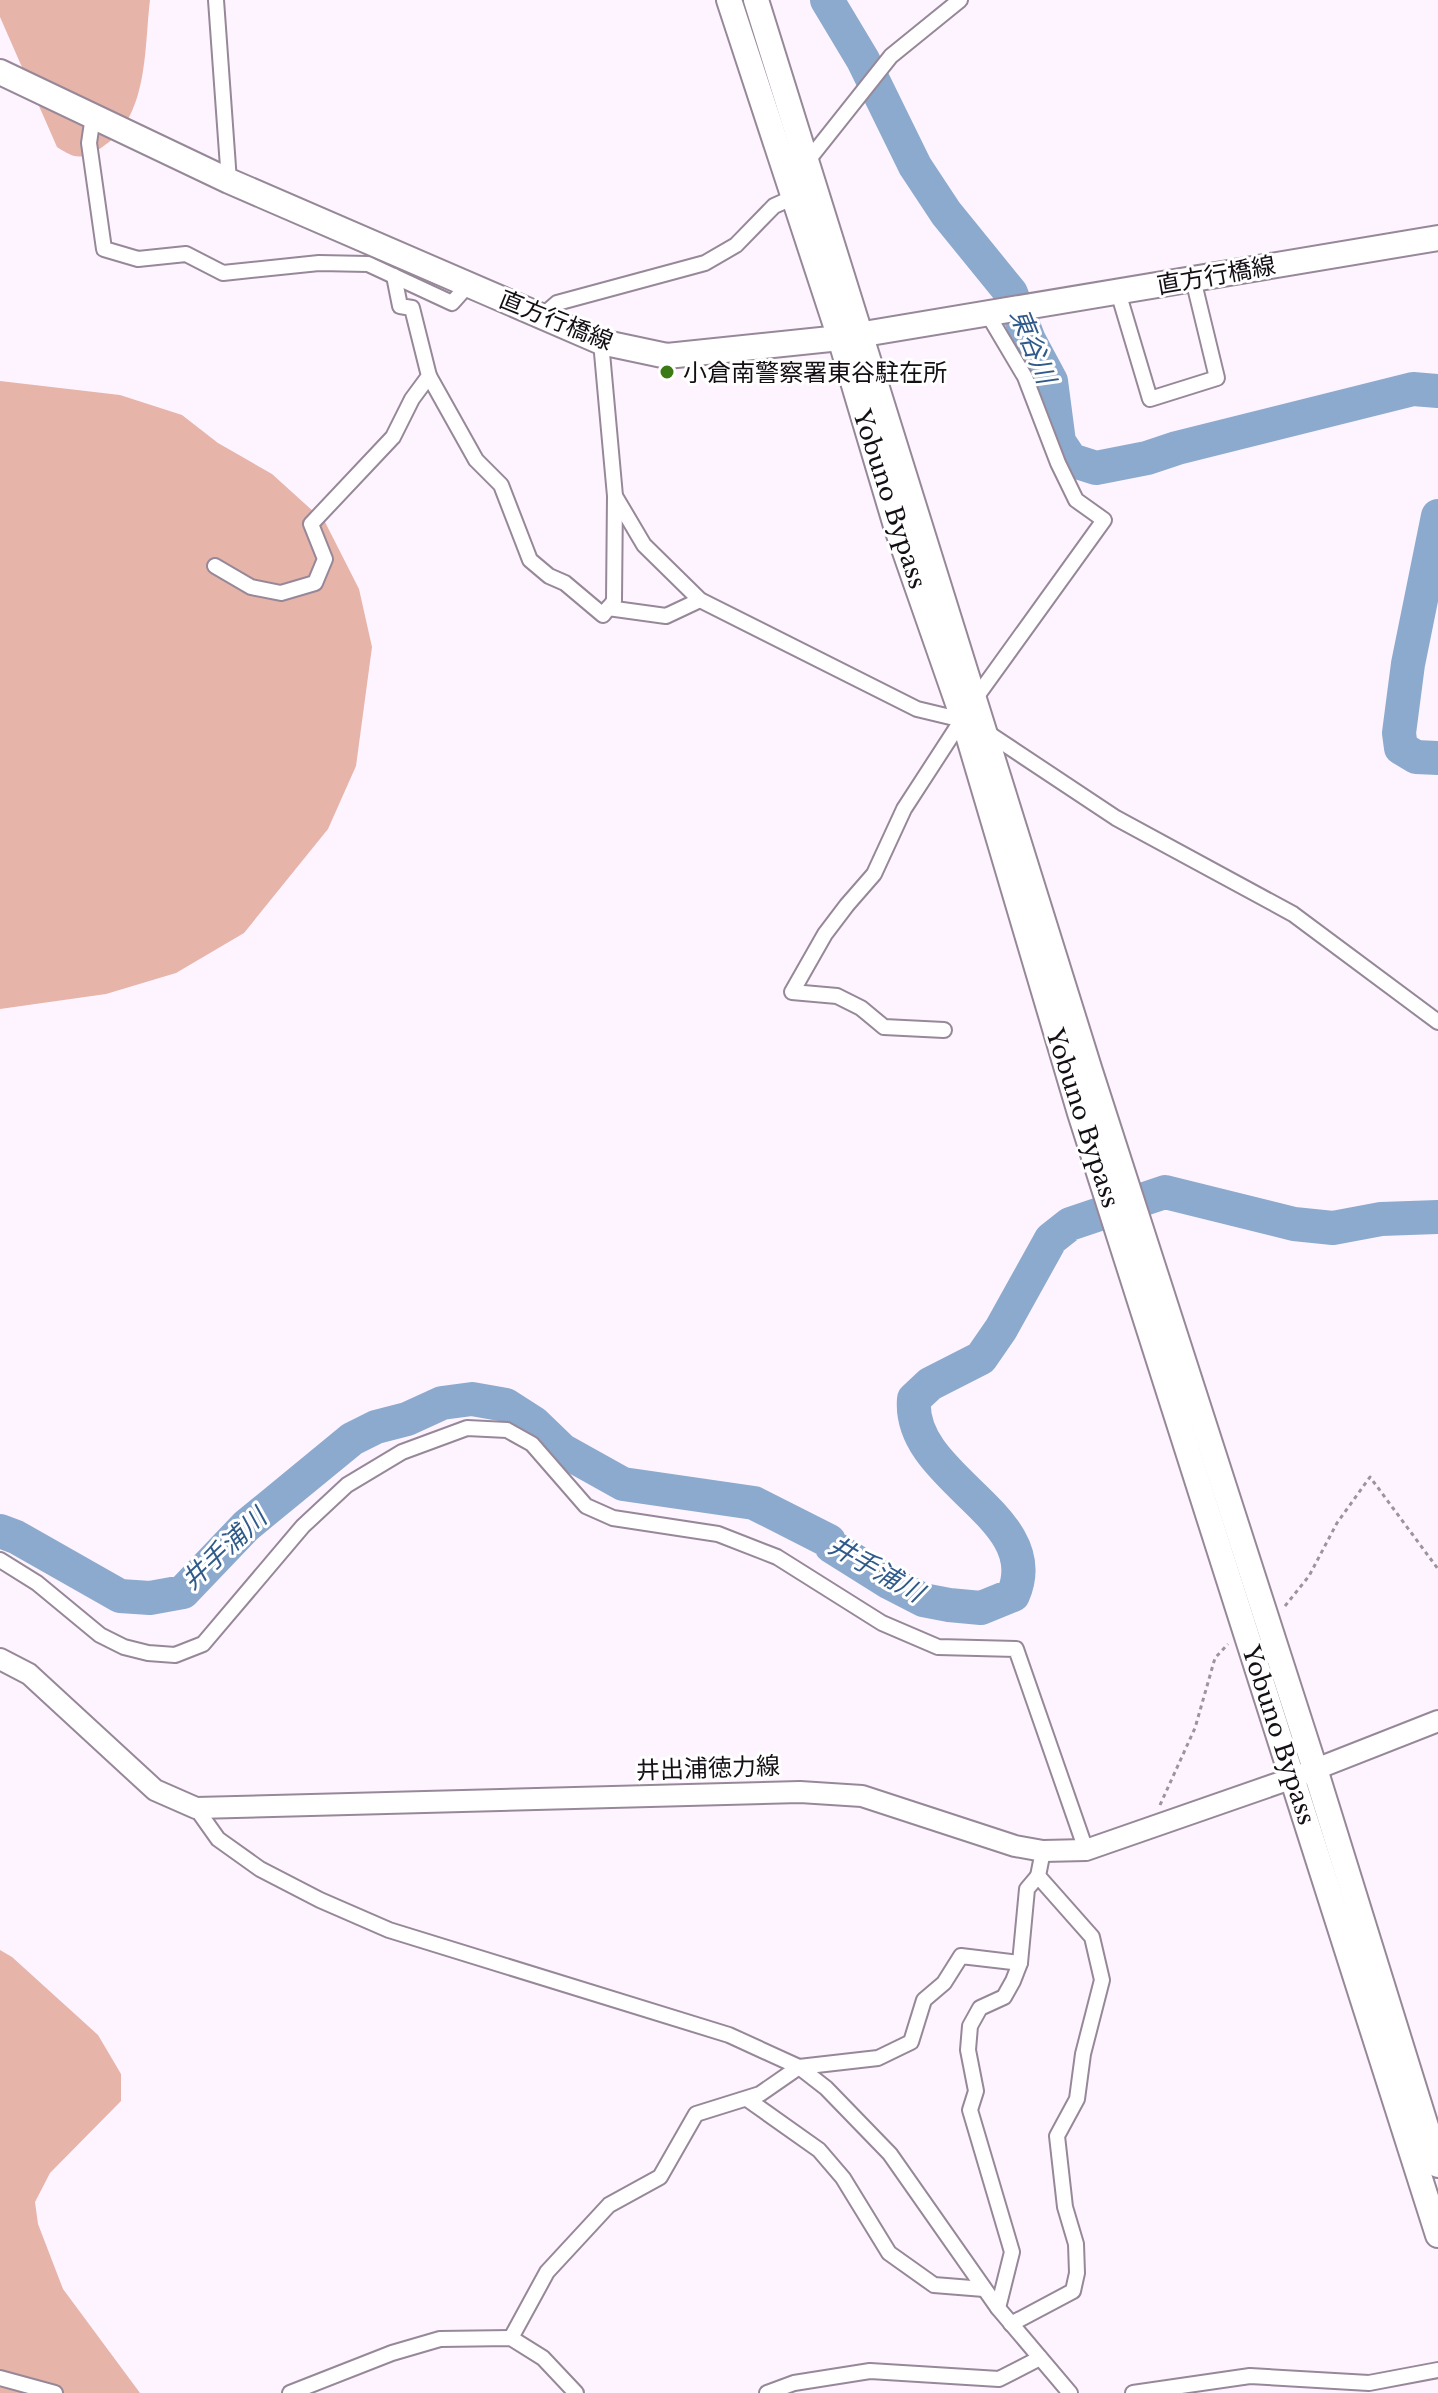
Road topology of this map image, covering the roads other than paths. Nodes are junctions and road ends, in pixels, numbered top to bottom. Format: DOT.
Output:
graph roads {
  1 [pos="216,0"];
  2 [pos="729,0"];
  3 [pos="756,0"];
  4 [pos="960,0"];
  5 [pos="0,72"];
  6 [pos="93,116"];
  7 [pos="806,163"];
  8 [pos="229,181"];
  9 [pos="794,197"];
  10 [pos="1438,238"];
  11 [pos="394,276"];
  12 [pos="1193,279"];
  13 [pos="469,284"];
  14 [pos="1118,292"];
  15 [pos="987,313"];
  16 [pos="542,316"];
  17 [pos="850,337"];
  18 [pos="601,342"];
  19 [pos="429,376"];
  20 [pos="615,496"];
  21 [pos="215,566"];
  22 [pos="700,600"];
  23 [pos="608,608"];
  24 [pos="969,709"];
  25 [pos="985,730"];
  26 [pos="1438,1022"];
  27 [pos="944,1030"];
  28 [pos="1115,1185"];
  29 [pos="0,1560"];
  30 [pos="0,1659"];
  31 [pos="1438,1721"];
  32 [pos="1304,1774"];
  33 [pos="196,1808"];
  34 [pos="1086,1850"];
  35 [pos="1043,1851"];
  36 [pos="1038,1876"];
  37 [pos="1020,1963"];
  38 [pos="799,2067"];
  39 [pos="747,2099"];
  40 [pos="1438,2165"];
  41 [pos="1438,2235"];
  42 [pos="984,2289"];
  43 [pos="998,2308"];
  44 [pos="1011,2324"];
  45 [pos="511,2338"];
  46 [pos="1040,2358"];
  47 [pos="1438,2370"];
  48 [pos="0,2378"];
  49 [pos="55,2393"];
  50 [pos="290,2393"];
  51 [pos="576,2393"];
  52 [pos="767,2393"];
  53 [pos="1070,2393"];
  54 [pos="1133,2393"];
  1 -- 8 [label="street"];
  2 -- 9 [label="main road, Yobuno Bypass"];
  3 -- 7 [label="main road, Yobuno Bypass"];
  4 -- 7 [label="street"];
  5 -- 6 [label="main road, 直方行橋線"];
  6 -- 8 [label="main road, 直方行橋線"];
  6 -- 11 [label="street"];
  7 -- 17 [label="main road, Yobuno Bypass"];
  8 -- 13 [label="main road, 直方行橋線"];
  9 -- 16 [label="street"];
  9 -- 17 [label="main road, Yobuno Bypass"];
  10 -- 12 [label="main road, 直方行橋線"];
  11 -- 13 [label="street"];
  11 -- 19 [label="street"];
  12 -- 14 [label="main road, 直方行橋線"];
  12 -- 14 [label="street"];
  13 -- 16 [label="main road, 直方行橋線"];
  14 -- 15 [label="main road, 直方行橋線"];
  15 -- 17 [label="main road, 直方行橋線"];
  15 -- 24 [label="street"];
  16 -- 18 [label="main road, 直方行橋線"];
  17 -- 18 [label="main road, 直方行橋線"];
  17 -- 24 [label="main road, Yobuno Bypass"];
  18 -- 20 [label="street"];
  19 -- 21 [label="street"];
  19 -- 23 [label="street"];
  20 -- 22 [label="street"];
  20 -- 23 [label="street"];
  22 -- 23 [label="street"];
  22 -- 24 [label="street"];
  24 -- 25 [label="main road, Yobuno Bypass"];
  24 -- 27 [label="street"];
  24 -- 28 [label="main road, Yobuno Bypass"];
  25 -- 26 [label="street"];
  25 -- 28 [label="main road, Yobuno Bypass"];
  28 -- 32 [label="main road, Yobuno Bypass"];
  29 -- 34 [label="street"];
  30 -- 33 [label="main road, 井出浦徳力線"];
  31 -- 32 [label="main road, 井出浦徳力線"];
  32 -- 34 [label="main road, 井出浦徳力線"];
  32 -- 40 [label="main road, Yobuno Bypass"];
  32 -- 41 [label="main road, Yobuno Bypass"];
  33 -- 35 [label="main road, 井出浦徳力線"];
  33 -- 38 [label="street"];
  34 -- 35 [label="main road, 井出浦徳力線"];
  35 -- 36 [label="street"];
  36 -- 37 [label="street"];
  36 -- 44 [label="street"];
  37 -- 38 [label="street"];
  37 -- 43 [label="street"];
  38 -- 39 [label="street"];
  38 -- 42 [label="street"];
  39 -- 42 [label="street"];
  39 -- 45 [label="street"];
  42 -- 43 [label="street"];
  43 -- 44 [label="street"];
  44 -- 46 [label="street"];
  45 -- 50 [label="street"];
  45 -- 51 [label="street"];
  46 -- 52 [label="street"];
  46 -- 53 [label="street"];
  47 -- 54 [label="street"];
  48 -- 49 [label="street"];
}
